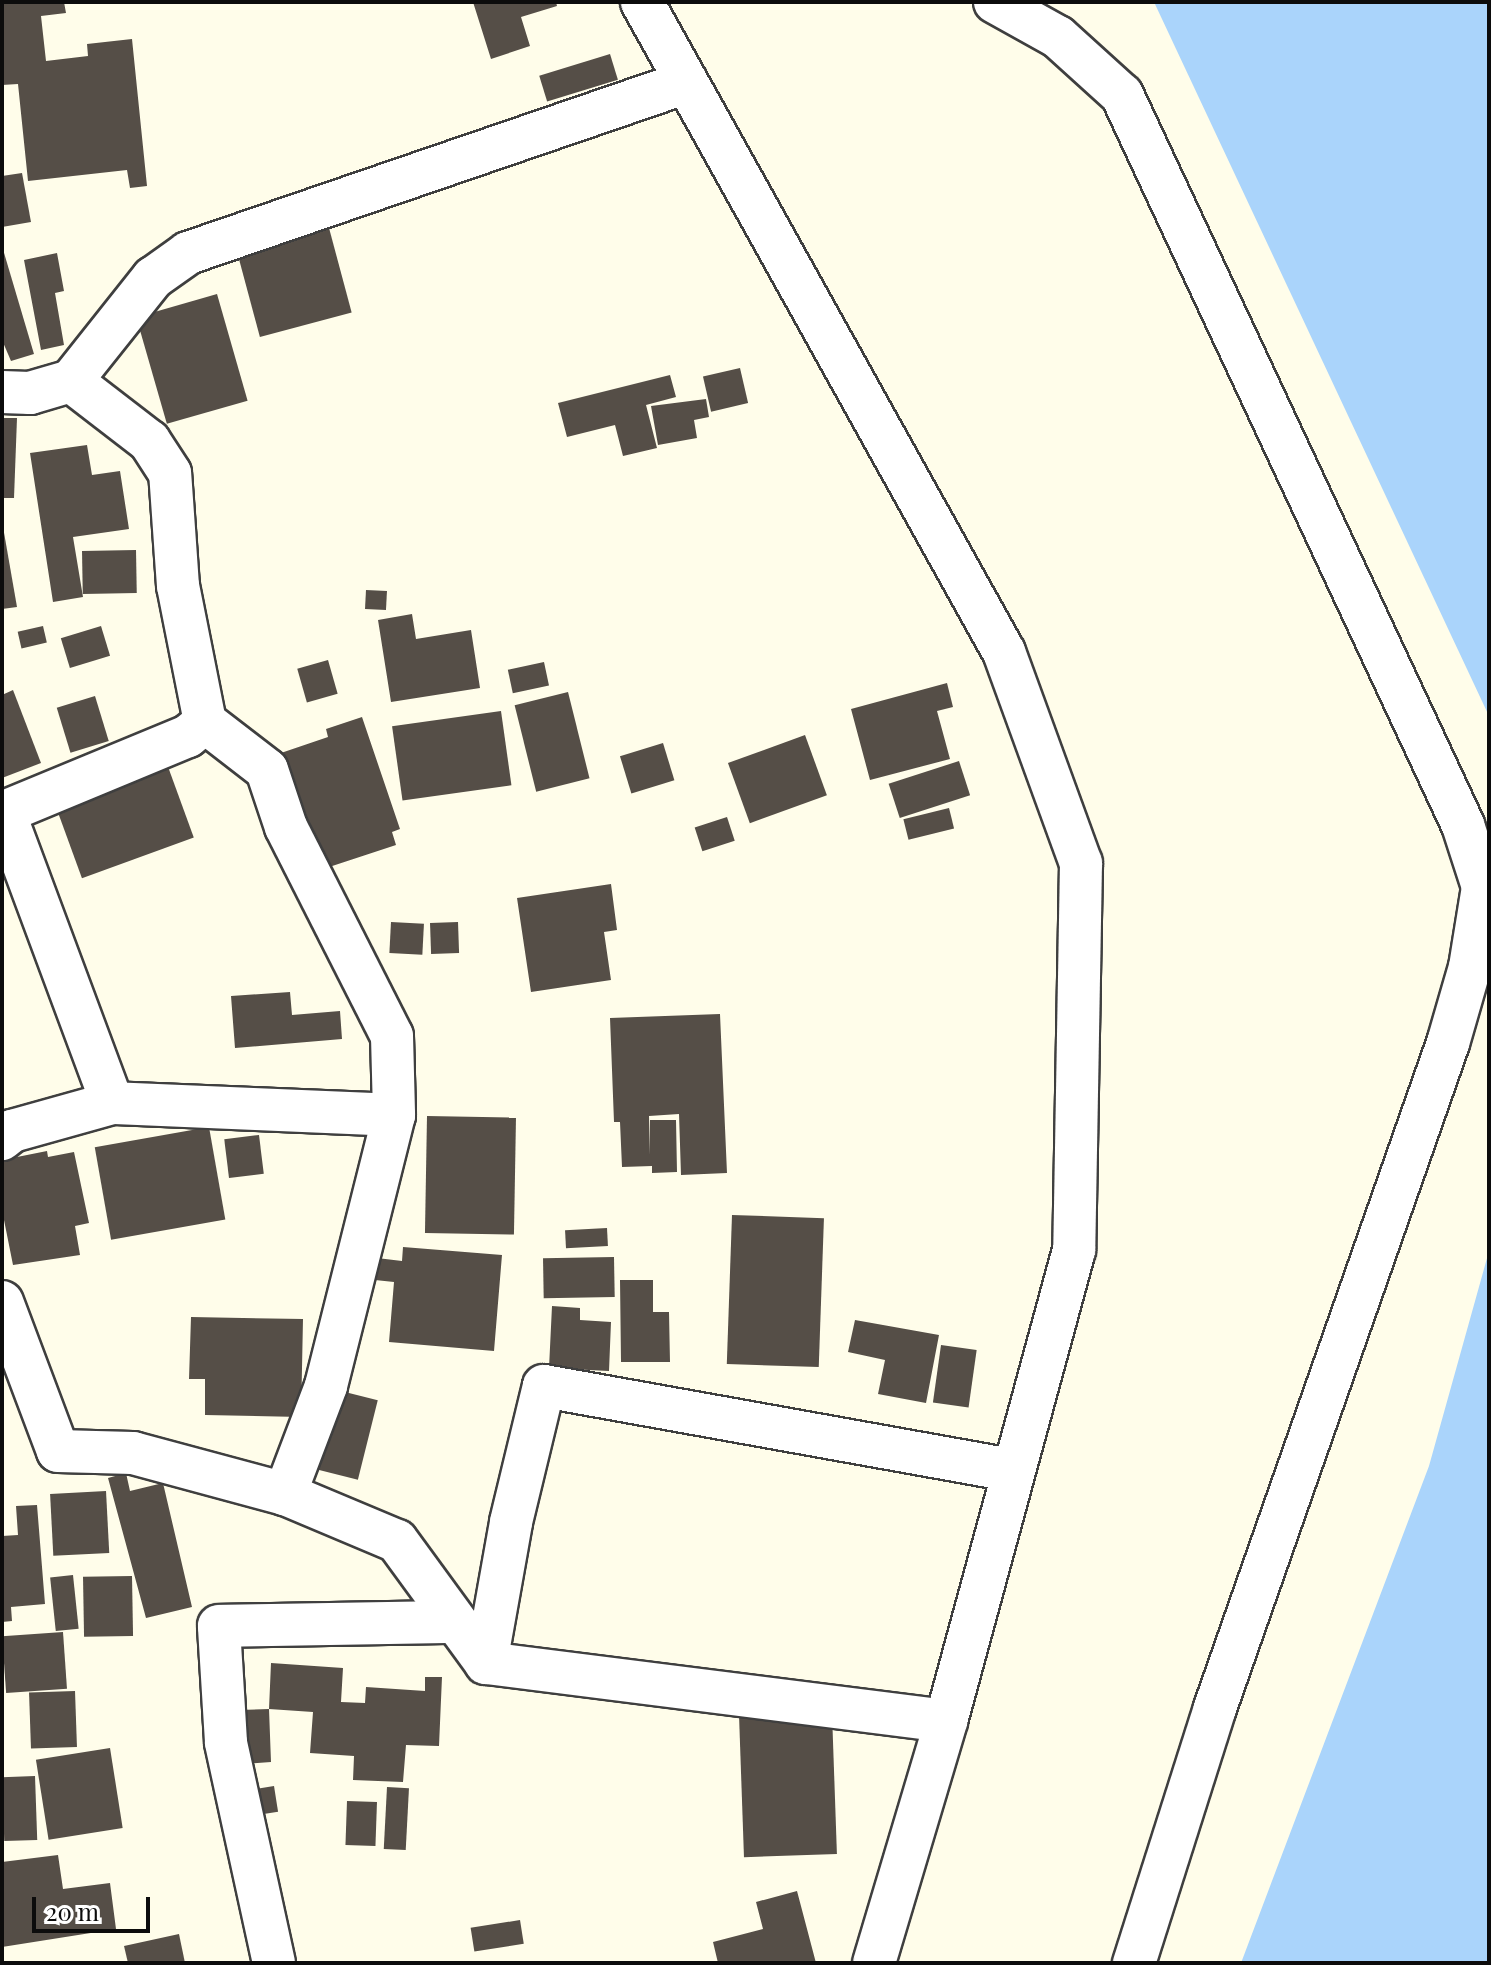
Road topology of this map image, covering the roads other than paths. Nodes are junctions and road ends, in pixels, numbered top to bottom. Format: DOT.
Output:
graph roads {
  1 [pos="642,2"];
  2 [pos="995,2"];
  3 [pos="687,82"];
  4 [pos="71,381"];
  5 [pos="2,392"];
  6 [pos="205,722"];
  7 [pos="3,813"];
  8 [pos="112,1103"];
  9 [pos="394,1115"];
  10 [pos="2,1139"];
  11 [pos="2,1302"];
  12 [pos="1010,1470"];
  13 [pos="285,1494"];
  14 [pos="455,1622"];
  15 [pos="486,1663"];
  16 [pos="946,1721"];
  17 [pos="274,1963"];
  18 [pos="874,1963"];
  19 [pos="1134,1963"];
  1 -- 3 [label="street"];
  2 -- 19 [label="street"];
  3 -- 4 [label="street"];
  3 -- 12 [label="street"];
  4 -- 5 [label="street"];
  4 -- 6 [label="street"];
  6 -- 7 [label="street"];
  6 -- 9 [label="street"];
  7 -- 8 [label="street"];
  8 -- 9 [label="street"];
  8 -- 10 [label="street"];
  9 -- 13 [label="street"];
  11 -- 13 [label="street"];
  12 -- 15 [label="street"];
  12 -- 16 [label="street"];
  13 -- 14 [label="street"];
  14 -- 15 [label="street"];
  14 -- 17 [label="street"];
  15 -- 16 [label="street"];
  16 -- 18 [label="street"];
}
